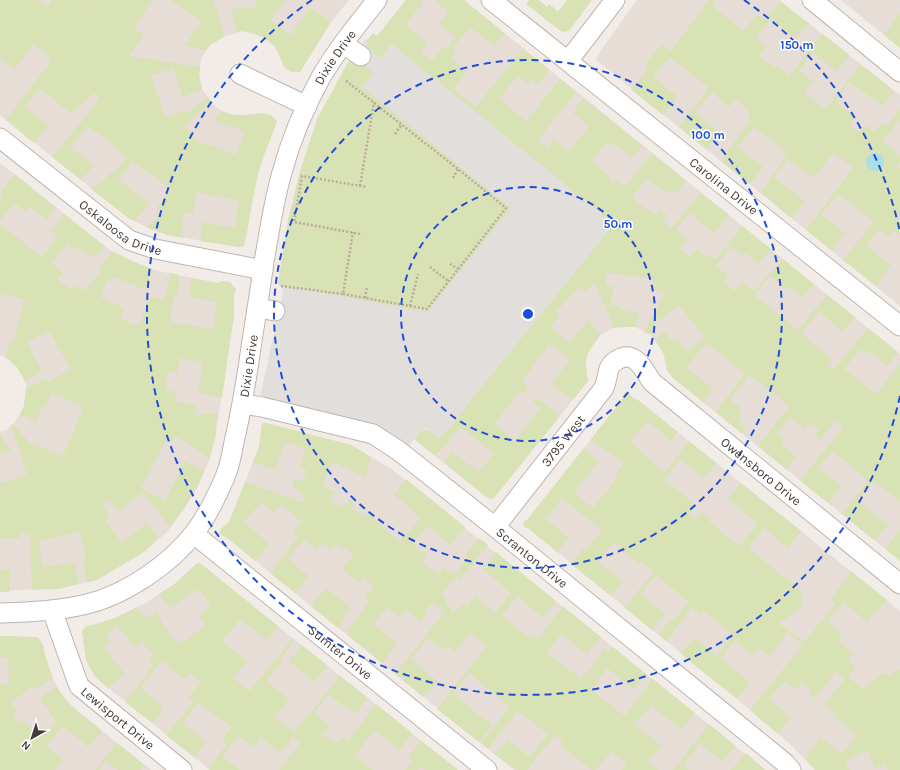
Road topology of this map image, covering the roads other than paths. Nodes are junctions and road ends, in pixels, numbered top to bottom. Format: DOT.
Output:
graph roads {
  1 [pos="377,0"];
  2 [pos="491,0"];
  3 [pos="615,0"];
  4 [pos="812,0"];
  5 [pos="343,44"];
  6 [pos="361,56"];
  7 [pos="568,61"];
  8 [pos="900,72"];
  9 [pos="240,74"];
  10 [pos="307,106"];
  11 [pos="0,138"];
  12 [pos="263,270"];
  13 [pos="900,326"];
  14 [pos="627,357"];
  15 [pos="242,404"];
  16 [pos="495,527"];
  17 [pos="194,534"];
  18 [pos="900,584"];
  19 [pos="52,610"];
  20 [pos="0,613"];
  21 [pos="182,770"];
  22 [pos="487,770"];
  23 [pos="791,770"];
  1 -- 5 [label="street, Dixie Drive"];
  2 -- 7 [label="street, Carolina Drive"];
  3 -- 7 [label="street"];
  4 -- 8 [label="street"];
  5 -- 6 [label="street"];
  5 -- 10 [label="street, Dixie Drive"];
  7 -- 13 [label="street, Carolina Drive"];
  9 -- 10 [label="street"];
  10 -- 12 [label="street, Dixie Drive"];
  11 -- 12 [label="street, Oskaloosa Drive"];
  12 -- 15 [label="street, Dixie Drive"];
  14 -- 16 [label="street, 3795 West"];
  14 -- 18 [label="street, Owensboro Drive"];
  15 -- 16 [label="street, Scranton Drive"];
  15 -- 17 [label="street, Dixie Drive"];
  16 -- 23 [label="street, Scranton Drive"];
  17 -- 19 [label="street, Dixie Drive"];
  17 -- 22 [label="street, Sumter Drive"];
  19 -- 20 [label="street, Dixie Drive"];
  19 -- 21 [label="street, Lewisport Drive"];
}
